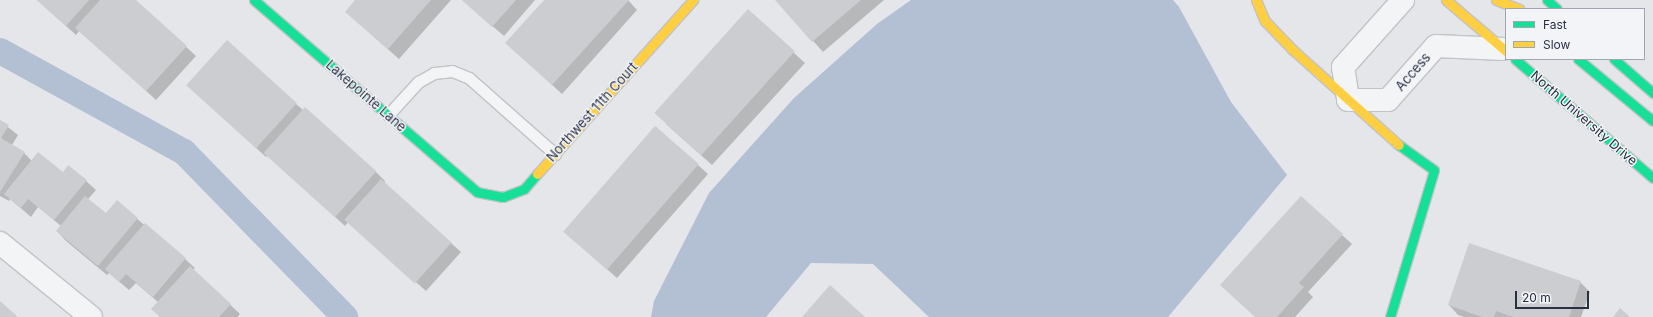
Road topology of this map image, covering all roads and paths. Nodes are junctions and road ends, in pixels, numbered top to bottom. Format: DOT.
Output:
graph roads {
  1 [pos="254,0"];
  2 [pos="693,0"];
  3 [pos="1256,0"];
  4 [pos="1403,0"];
  5 [pos="1446,0"];
  6 [pos="1496,0"];
  7 [pos="1547,0"];
  8 [pos="1517,8"];
  9 [pos="1556,8"];
  10 [pos="1505,50"];
  11 [pos="1505,53"];
  12 [pos="1516,60"];
  13 [pos="1579,60"];
  14 [pos="1615,60"];
  15 [pos="1653,93"];
  16 [pos="1348,100"];
  17 [pos="388,115"];
  18 [pos="1653,121"];
  19 [pos="555,154"];
  20 [pos="1653,178"];
  21 [pos="477,192"];
  22 [pos="0,243"];
  23 [pos="91,317"];
  24 [pos="1390,317"];
  1 -- 17 [label="street, Lakepointe Lane"];
  2 -- 19 [label="street, Northwest 11th Court"];
  3 -- 16 [label="street"];
  4 -- 16 [label="street"];
  5 -- 10 [label="street, North University Drive"];
  6 -- 8 [label="street"];
  7 -- 9 [label="street"];
  11 -- 16 [label="street, Access"];
  12 -- 20 [label="street, North University Drive"];
  13 -- 18 [label="street"];
  14 -- 15 [label="street"];
  16 -- 24 [label="street"];
  17 -- 19 [label="lane"];
  17 -- 21 [label="street, Lakepointe Lane"];
  19 -- 21 [label="street, Northwest 11th Court"];
  22 -- 23 [label="street"];
}
